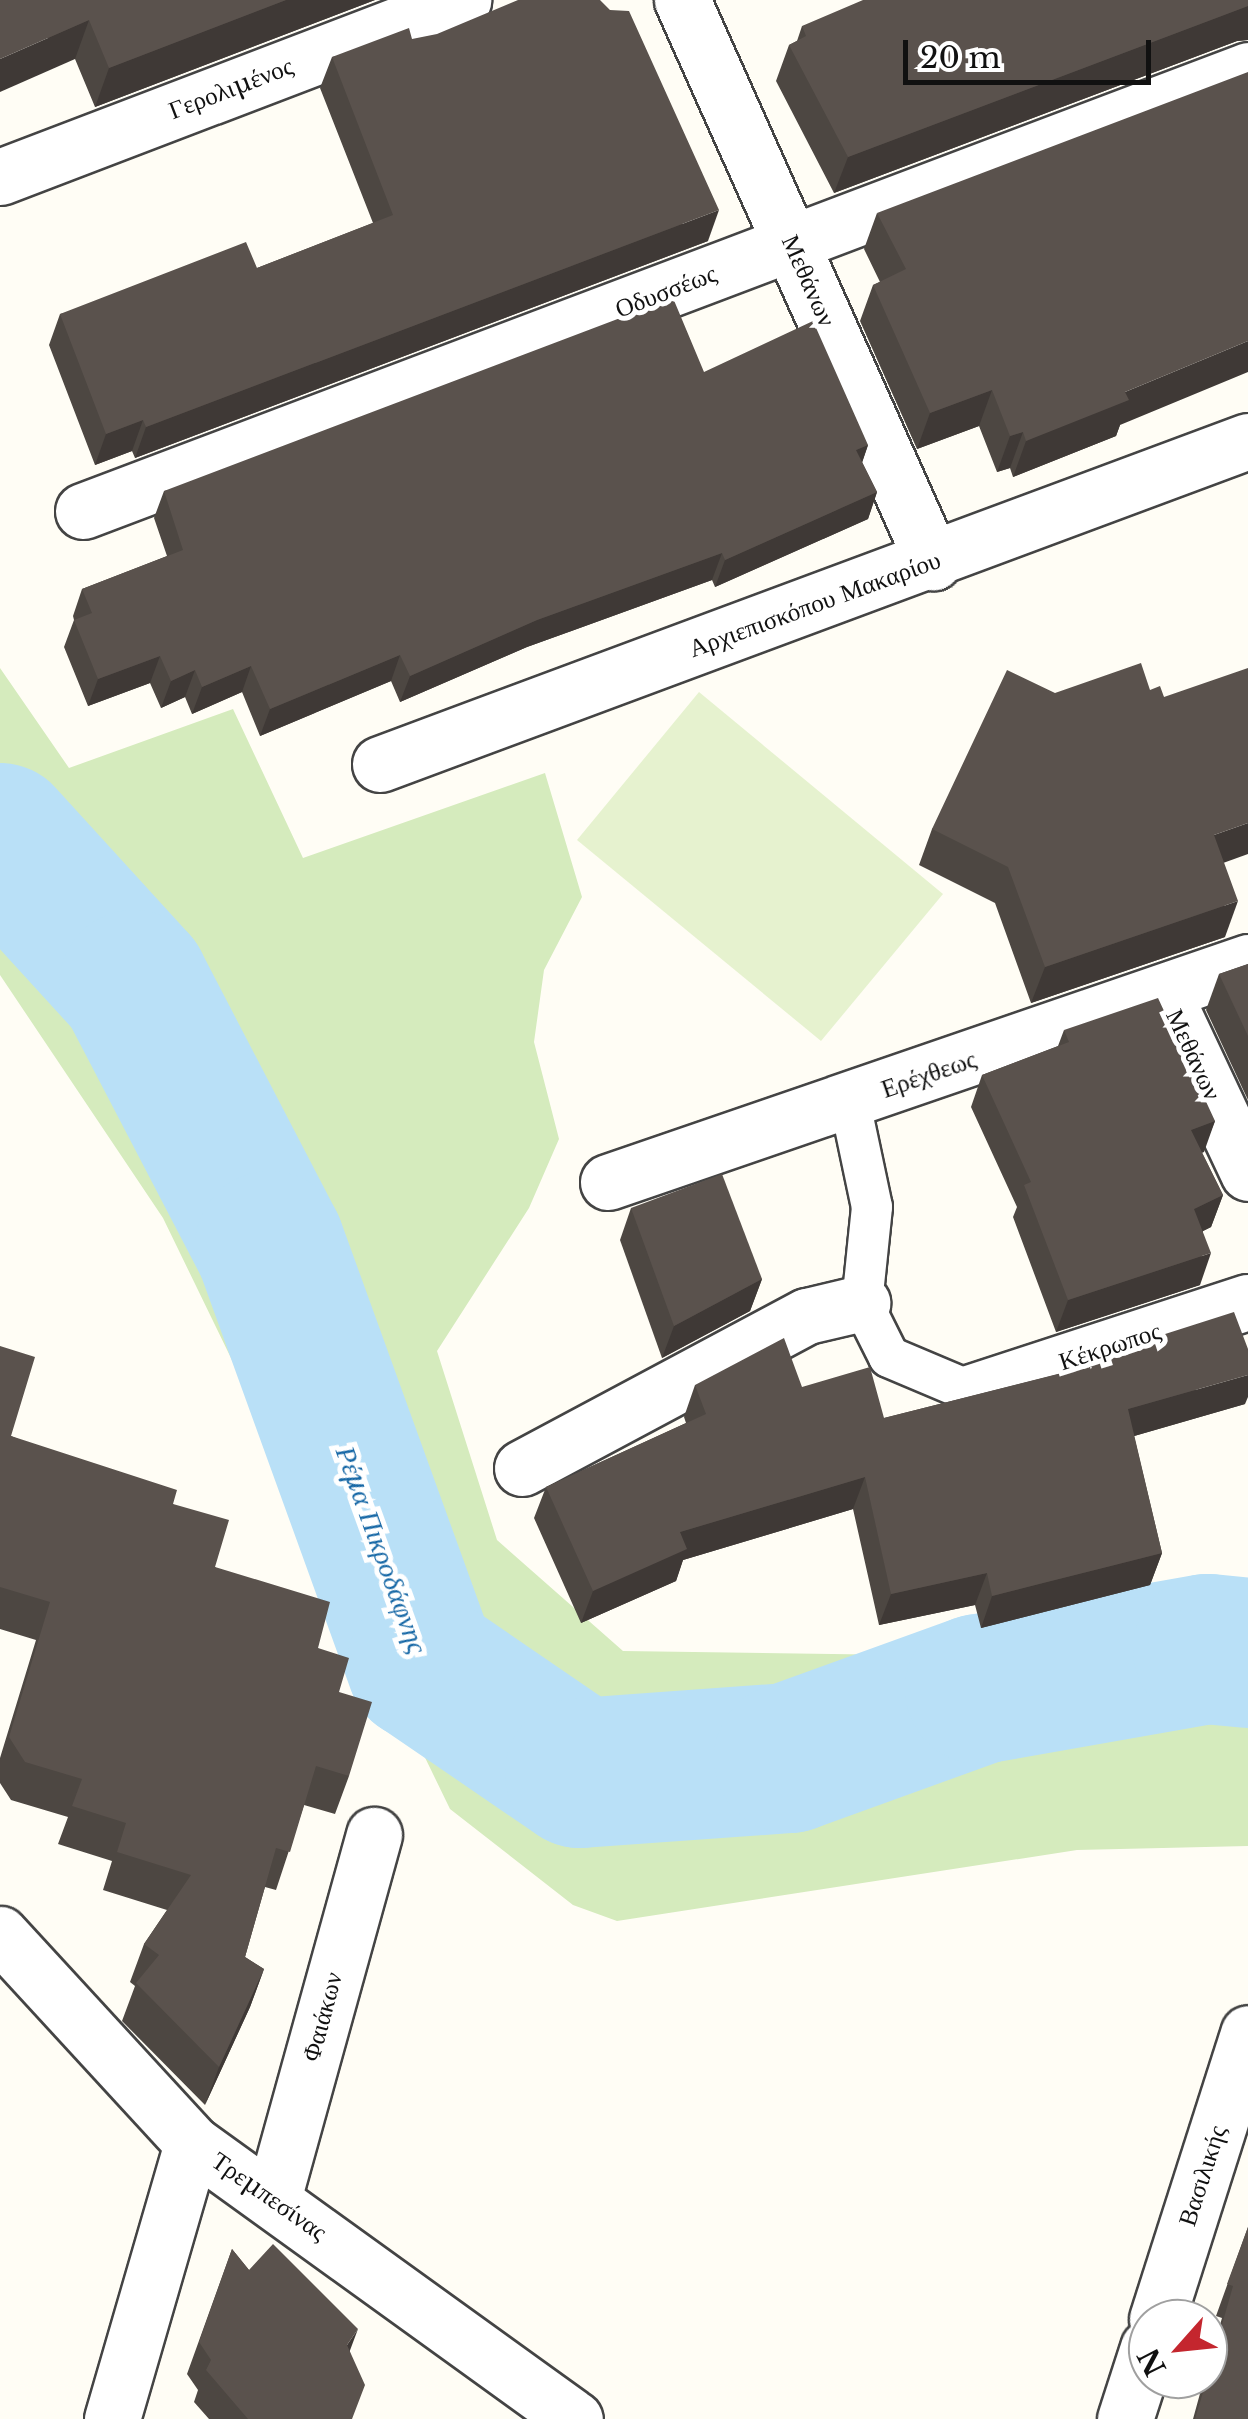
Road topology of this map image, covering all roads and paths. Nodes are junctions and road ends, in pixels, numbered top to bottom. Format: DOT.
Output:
graph roads {
  1 [pos="463,0"];
  2 [pos="682,0"];
  3 [pos="1248,70"];
  4 [pos="0,177"];
  5 [pos="792,244"];
  6 [pos="1248,442"];
  7 [pos="83,511"];
  8 [pos="933,562"];
  9 [pos="380,764"];
  10 [pos="1248,962"];
  11 [pos="1163,992"];
  12 [pos="850,1103"];
  13 [pos="1248,1172"];
  14 [pos="608,1182"];
  15 [pos="1248,1302"];
  16 [pos="862,1304"];
  17 [pos="972,1392"];
  18 [pos="522,1468"];
  19 [pos="374,1835"];
  20 [pos="0,1934"];
  21 [pos="1248,2033"];
  22 [pos="192,2143"];
  23 [pos="273,2199"];
  24 [pos="1163,2299"];
  25 [pos="112,2419"];
  26 [pos="575,2419"];
  1 -- 4 [label="street, Γερολιμένος"];
  2 -- 5 [label="street, Μεθάνων"];
  3 -- 5 [label="street, Οδυσσέως"];
  5 -- 7 [label="street, Οδυσσέως"];
  5 -- 8 [label="street, Μεθάνων"];
  6 -- 8 [label="street, Αρχιεπισκόπου Μακαρίου"];
  8 -- 9 [label="street, Αρχιεπισκόπου Μακαρίου"];
  10 -- 11 [label="street, Ερέχθεως"];
  11 -- 12 [label="street, Ερέχθεως"];
  11 -- 13 [label="street, Μεθάνων"];
  12 -- 14 [label="street, Ερέχθεως"];
  12 -- 16 [label="lane"];
  15 -- 17 [label="street, Κέκρωπος"];
  16 -- 17 [label="lane"];
  16 -- 18 [label="street"];
  19 -- 23 [label="street, Φαιάκων"];
  20 -- 22 [label="street, Τρεμπεσίνας"];
  21 -- 24 [label="street, Βασιλικής"];
  22 -- 23 [label="street, Τρεμπεσίνας"];
  22 -- 25 [label="street"];
  23 -- 26 [label="street, Τρεμπεσίνας"];
}
